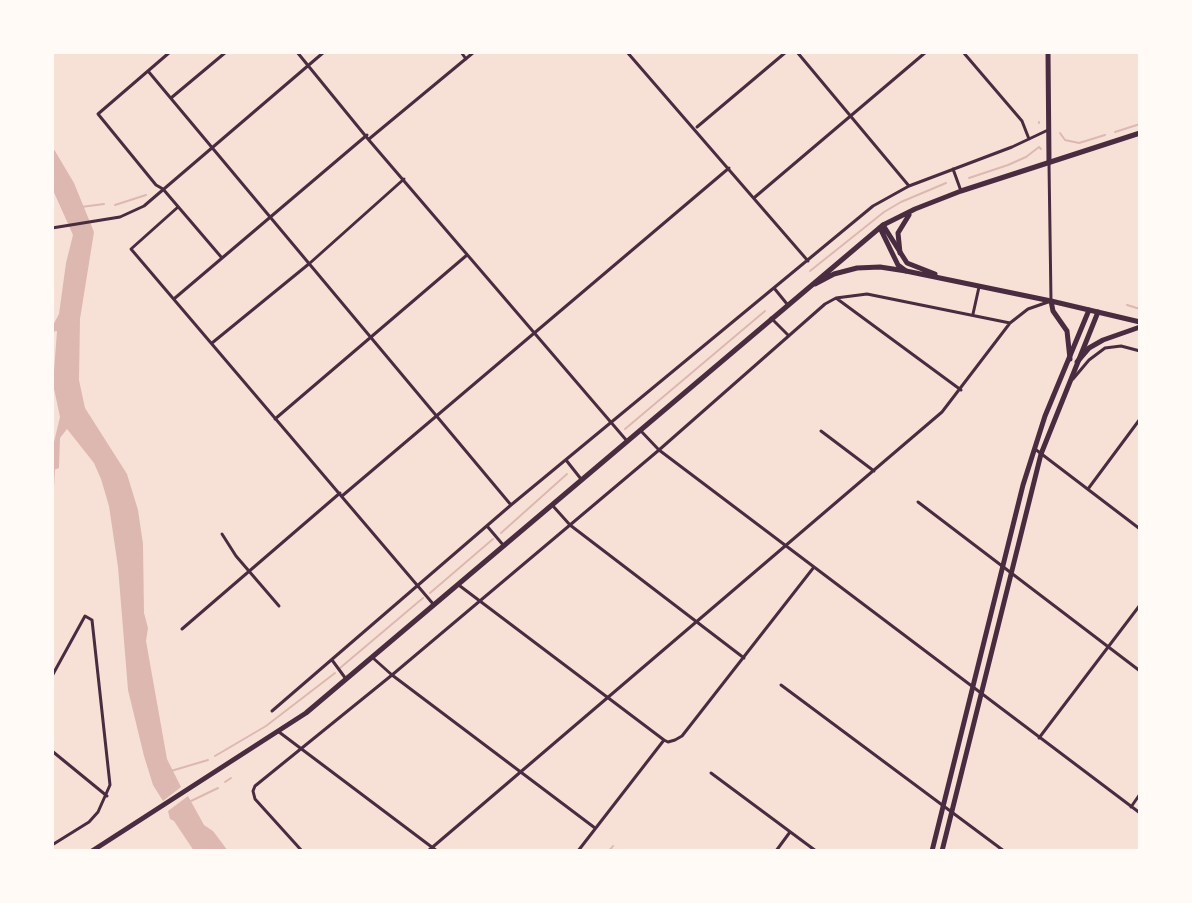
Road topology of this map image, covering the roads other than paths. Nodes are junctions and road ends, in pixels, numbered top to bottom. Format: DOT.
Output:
graph roads {
  1 [pos="170,52"];
  2 [pos="226,52"];
  3 [pos="297,52"];
  4 [pos="324,52"];
  5 [pos="461,52"];
  6 [pos="474,52"];
  7 [pos="635,52"];
  8 [pos="786,52"];
  9 [pos="797,52"];
  10 [pos="926,52"];
  11 [pos="963,52"];
  12 [pos="1048,52"];
  13 [pos="629,54"];
  14 [pos="466,59"];
  15 [pos="308,65"];
  16 [pos="148,71"];
  17 [pos="171,98"];
  18 [pos="851,116"];
  19 [pos="696,129"];
  20 [pos="1048,130"];
  21 [pos="1140,133"];
  22 [pos="368,137"];
  23 [pos="1029,139"];
  24 [pos="213,147"];
  25 [pos="1049,162"];
  26 [pos="729,168"];
  27 [pos="953,168"];
  28 [pos="404,179"];
  29 [pos="909,186"];
  30 [pos="163,189"];
  31 [pos="961,191"];
  32 [pos="755,198"];
  33 [pos="178,207"];
  34 [pos="915,209"];
  35 [pos="271,217"];
  36 [pos="882,227"];
  37 [pos="52,228"];
  38 [pos="900,253"];
  39 [pos="468,254"];
  40 [pos="222,258"];
  41 [pos="808,261"];
  42 [pos="310,263"];
  43 [pos="906,271"];
  44 [pos="979,285"];
  45 [pos="774,288"];
  46 [pos="804,291"];
  47 [pos="836,298"];
  48 [pos="174,299"];
  49 [pos="1051,301"];
  50 [pos="787,304"];
  51 [pos="1089,310"];
  52 [pos="1098,312"];
  53 [pos="973,314"];
  54 [pos="771,318"];
  55 [pos="1010,323"];
  56 [pos="1140,325"];
  57 [pos="534,331"];
  58 [pos="788,335"];
  59 [pos="372,337"];
  60 [pos="212,343"];
  61 [pos="1140,351"];
  62 [pos="1070,359"];
  63 [pos="1077,362"];
  64 [pos="1069,381"];
  65 [pos="961,390"];
  66 [pos="437,414"];
  67 [pos="275,419"];
  68 [pos="1140,419"];
  69 [pos="611,422"];
  70 [pos="640,430"];
  71 [pos="821,431"];
  72 [pos="627,441"];
  73 [pos="1034,449"];
  74 [pos="659,450"];
  75 [pos="1041,454"];
  76 [pos="566,460"];
  77 [pos="874,471"];
  78 [pos="581,479"];
  79 [pos="1088,489"];
  80 [pos="341,495"];
  81 [pos="918,502"];
  82 [pos="511,505"];
  83 [pos="552,505"];
  84 [pos="570,525"];
  85 [pos="487,526"];
  86 [pos="1140,529"];
  87 [pos="222,534"];
  88 [pos="504,546"];
  89 [pos="785,546"];
  90 [pos="814,567"];
  91 [pos="1003,568"];
  92 [pos="249,571"];
  93 [pos="1011,573"];
  94 [pos="458,584"];
  95 [pos="417,585"];
  96 [pos="479,600"];
  97 [pos="434,605"];
  98 [pos="1140,605"];
  99 [pos="279,606"];
  100 [pos="696,621"];
  101 [pos="182,629"];
  102 [pos="1109,647"];
  103 [pos="372,658"];
  104 [pos="744,658"];
  105 [pos="331,660"];
  106 [pos="1140,671"];
  107 [pos="392,675"];
  108 [pos="52,676"];
  109 [pos="346,679"];
  110 [pos="781,685"];
  111 [pos="972,687"];
  112 [pos="980,693"];
  113 [pos="608,696"];
  114 [pos="272,711"];
  115 [pos="279,732"];
  116 [pos="1039,738"];
  117 [pos="664,740"];
  118 [pos="299,749"];
  119 [pos="52,751"];
  120 [pos="520,771"];
  121 [pos="711,773"];
  122 [pos="1140,794"];
  123 [pos="107,796"];
  124 [pos="943,806"];
  125 [pos="1131,807"];
  126 [pos="952,812"];
  127 [pos="1140,813"];
  128 [pos="595,828"];
  129 [pos="790,832"];
  130 [pos="52,845"];
  131 [pos="430,849"];
  132 [pos="92,851"];
  133 [pos="302,851"];
  134 [pos="437,851"];
  135 [pos="578,851"];
  136 [pos="776,851"];
  137 [pos="816,851"];
  138 [pos="932,851"];
  139 [pos="942,851"];
  140 [pos="1004,851"];
  1 -- 16 [label="street"];
  2 -- 17 [label="street"];
  3 -- 15 [label="street"];
  4 -- 15 [label="street"];
  5 -- 14 [label="street"];
  6 -- 14 [label="street"];
  7 -- 13 [label="street"];
  8 -- 19 [label="street"];
  9 -- 18 [label="street"];
  10 -- 18 [label="street"];
  11 -- 23 [label="street"];
  12 -- 20 [label="main road"];
  13 -- 19 [label="street"];
  14 -- 22 [label="street"];
  15 -- 22 [label="street"];
  15 -- 24 [label="street"];
  16 -- 17 [label="street"];
  16 -- 30 [label="street"];
  17 -- 24 [label="street"];
  18 -- 29 [label="street"];
  18 -- 32 [label="street"];
  19 -- 26 [label="street"];
  20 -- 23 [label="street"];
  20 -- 25 [label="main road"];
  21 -- 25 [label="main road"];
  22 -- 28 [label="street"];
  22 -- 35 [label="street"];
  23 -- 27 [label="street"];
  24 -- 30 [label="street"];
  24 -- 35 [label="street"];
  25 -- 31 [label="main road"];
  25 -- 49 [label="street"];
  26 -- 32 [label="street"];
  26 -- 57 [label="street"];
  27 -- 29 [label="street"];
  27 -- 31 [label="street"];
  28 -- 39 [label="street"];
  28 -- 42 [label="street"];
  29 -- 41 [label="street"];
  30 -- 33 [label="street"];
  30 -- 37 [label="street"];
  31 -- 34 [label="main road"];
  32 -- 41 [label="street"];
  33 -- 40 [label="street"];
  33 -- 48 [label="street"];
  34 -- 36 [label="main road"];
  34 -- 38 [label="main road"];
  35 -- 40 [label="street"];
  35 -- 42 [label="street"];
  36 -- 38 [label="main road"];
  36 -- 43 [label="main road"];
  36 -- 46 [label="main road"];
  38 -- 44 [label="main road"];
  39 -- 57 [label="street"];
  39 -- 59 [label="street"];
  40 -- 48 [label="street"];
  41 -- 45 [label="street"];
  42 -- 59 [label="street"];
  42 -- 60 [label="street"];
  43 -- 44 [label="main road"];
  43 -- 46 [label="main road"];
  44 -- 49 [label="main road"];
  44 -- 53 [label="street"];
  45 -- 50 [label="street"];
  45 -- 69 [label="street"];
  46 -- 50 [label="main road"];
  47 -- 53 [label="street"];
  47 -- 58 [label="street"];
  47 -- 65 [label="street"];
  48 -- 60 [label="street"];
  49 -- 51 [label="main road"];
  49 -- 55 [label="street"];
  49 -- 62 [label="main road"];
  50 -- 54 [label="main road"];
  51 -- 52 [label="main road"];
  51 -- 62 [label="main road"];
  52 -- 56 [label="main road"];
  52 -- 63 [label="main road"];
  53 -- 55 [label="street"];
  54 -- 58 [label="street"];
  54 -- 70 [label="main road"];
  55 -- 65 [label="street"];
  56 -- 63 [label="main road"];
  57 -- 66 [label="street"];
  57 -- 69 [label="street"];
  58 -- 74 [label="street"];
  59 -- 66 [label="street"];
  59 -- 67 [label="street"];
  60 -- 67 [label="street"];
  61 -- 64 [label="street"];
  62 -- 73 [label="main road"];
  63 -- 64 [label="main road"];
  64 -- 75 [label="main road"];
  65 -- 77 [label="street"];
  66 -- 80 [label="street"];
  66 -- 82 [label="street"];
  67 -- 80 [label="street"];
  68 -- 79 [label="street"];
  69 -- 72 [label="street"];
  69 -- 76 [label="street"];
  70 -- 72 [label="main road"];
  70 -- 74 [label="street"];
  71 -- 77 [label="street"];
  72 -- 78 [label="main road"];
  73 -- 75 [label="street"];
  73 -- 91 [label="main road"];
  74 -- 84 [label="street"];
  74 -- 89 [label="street"];
  75 -- 79 [label="street"];
  75 -- 93 [label="main road"];
  76 -- 78 [label="street"];
  76 -- 82 [label="street"];
  77 -- 89 [label="street"];
  78 -- 83 [label="main road"];
  79 -- 86 [label="street"];
  80 -- 92 [label="street"];
  80 -- 95 [label="street"];
  81 -- 91 [label="street"];
  82 -- 85 [label="street"];
  83 -- 84 [label="street"];
  83 -- 88 [label="main road"];
  84 -- 96 [label="street"];
  84 -- 100 [label="street"];
  85 -- 88 [label="street"];
  85 -- 95 [label="street"];
  87 -- 92 [label="street"];
  88 -- 94 [label="main road"];
  89 -- 90 [label="street"];
  89 -- 100 [label="street"];
  90 -- 104 [label="street"];
  90 -- 111 [label="street"];
  91 -- 93 [label="street"];
  91 -- 111 [label="main road"];
  92 -- 99 [label="street"];
  92 -- 101 [label="street"];
  93 -- 102 [label="street"];
  93 -- 112 [label="main road"];
  94 -- 96 [label="street"];
  94 -- 97 [label="main road"];
  95 -- 97 [label="street"];
  95 -- 105 [label="street"];
  96 -- 107 [label="street"];
  96 -- 113 [label="street"];
  97 -- 103 [label="main road"];
  98 -- 102 [label="street"];
  100 -- 104 [label="street"];
  100 -- 113 [label="street"];
  102 -- 106 [label="street"];
  102 -- 116 [label="street"];
  103 -- 107 [label="street"];
  103 -- 109 [label="main road"];
  104 -- 117 [label="street"];
  105 -- 109 [label="street"];
  105 -- 114 [label="street"];
  107 -- 118 [label="street"];
  107 -- 120 [label="street"];
  108 -- 123 [label="street"];
  109 -- 115 [label="main road"];
  110 -- 124 [label="street"];
  111 -- 112 [label="street"];
  111 -- 124 [label="main road"];
  112 -- 116 [label="street"];
  112 -- 126 [label="main road"];
  113 -- 117 [label="street"];
  113 -- 120 [label="street"];
  115 -- 118 [label="street"];
  115 -- 132 [label="main road"];
  116 -- 125 [label="street"];
  117 -- 128 [label="street"];
  118 -- 131 [label="street"];
  118 -- 133 [label="street"];
  119 -- 123 [label="street"];
  120 -- 128 [label="street"];
  120 -- 131 [label="street"];
  121 -- 129 [label="street"];
  122 -- 125 [label="street"];
  123 -- 130 [label="street"];
  124 -- 126 [label="street"];
  124 -- 138 [label="main road"];
  125 -- 127 [label="street"];
  126 -- 139 [label="main road"];
  126 -- 140 [label="street"];
  128 -- 135 [label="street"];
  129 -- 136 [label="street"];
  129 -- 137 [label="street"];
  131 -- 134 [label="street"];
}
